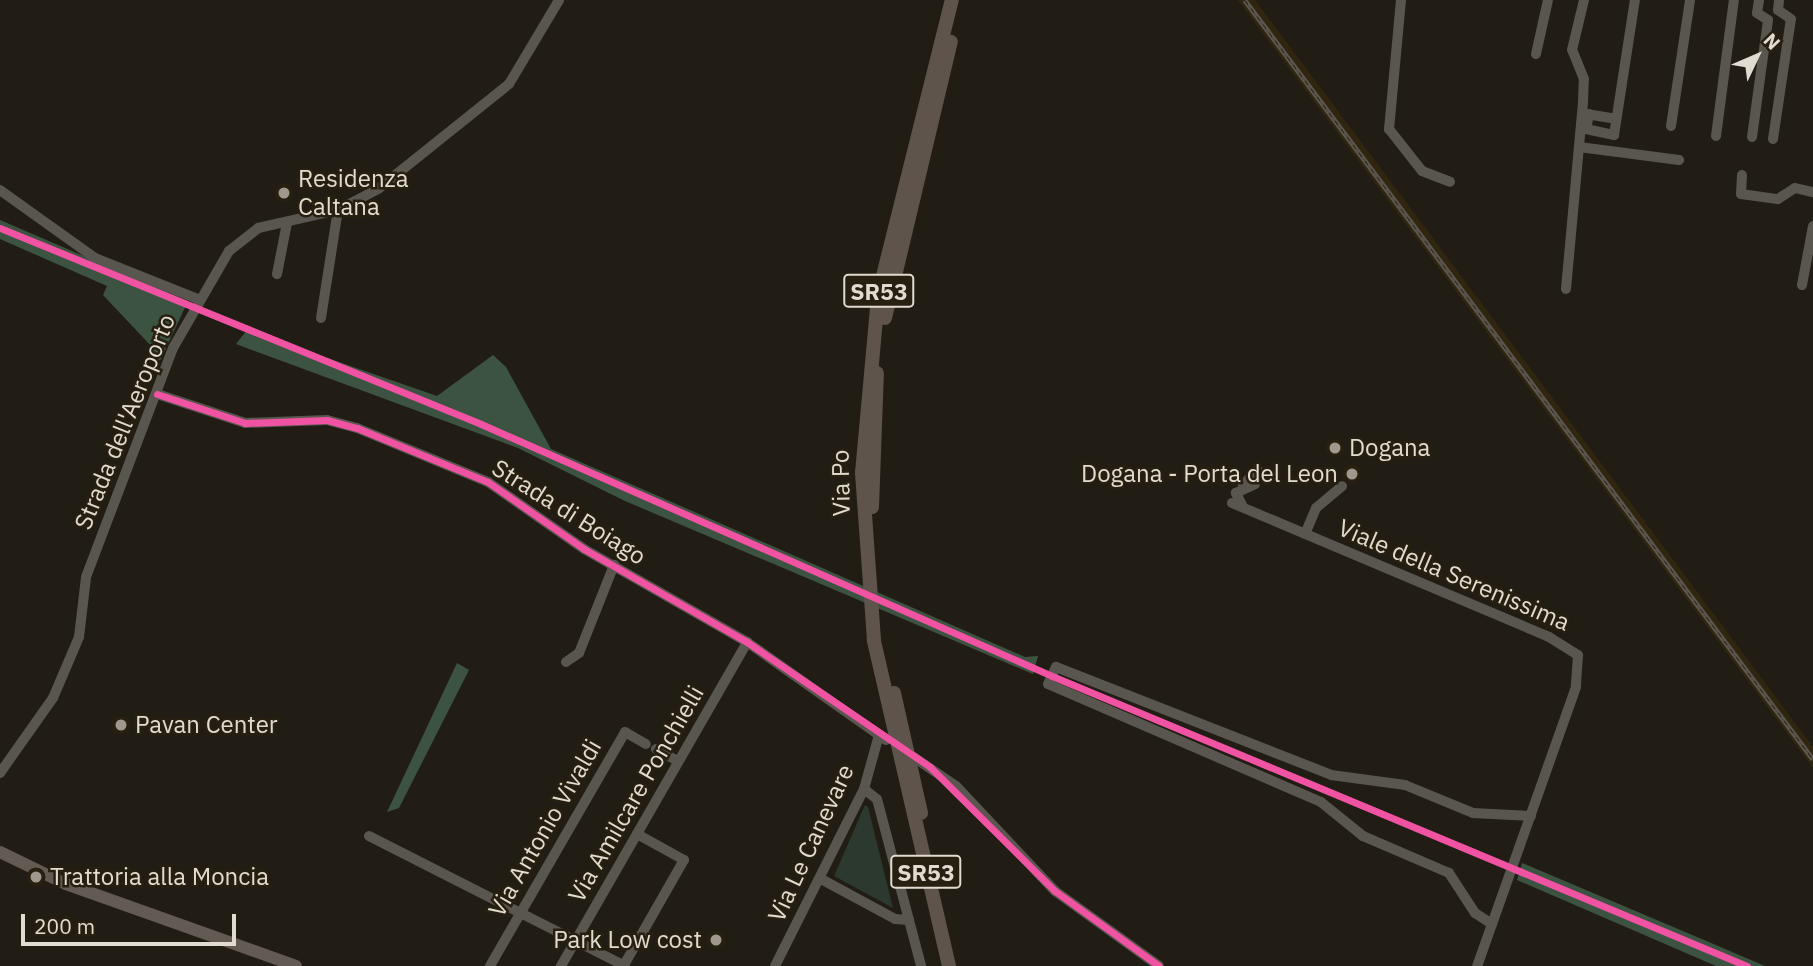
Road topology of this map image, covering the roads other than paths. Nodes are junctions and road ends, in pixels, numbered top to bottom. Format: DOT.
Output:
graph roads {
  1 [pos="559,0"];
  2 [pos="952,0"];
  3 [pos="962,0"];
  4 [pos="1401,0"];
  5 [pos="1548,0"];
  6 [pos="1584,0"];
  7 [pos="1635,0"];
  8 [pos="1690,0"];
  9 [pos="1734,0"];
  10 [pos="1759,0"];
  11 [pos="1779,0"];
  12 [pos="1536,54"];
  13 [pos="1586,114"];
  14 [pos="1616,119"];
  15 [pos="1671,127"];
  16 [pos="1716,136"];
  17 [pos="1752,137"];
  18 [pos="1773,139"];
  19 [pos="1579,147"];
  20 [pos="1679,160"];
  21 [pos="1742,175"];
  22 [pos="1450,181"];
  23 [pos="0,190"];
  24 [pos="1813,192"];
  25 [pos="338,210"];
  26 [pos="287,223"];
  27 [pos="1813,226"];
  28 [pos="277,274"];
  29 [pos="1802,285"];
  30 [pos="1566,289"];
  31 [pos="198,299"];
  32 [pos="321,318"];
  33 [pos="157,394"];
  34 [pos="1257,470"];
  35 [pos="1255,484"];
  36 [pos="1243,485"];
  37 [pos="1342,486"];
  38 [pos="1232,503"];
  39 [pos="1243,507"];
  40 [pos="1305,534"];
  41 [pos="614,565"];
  42 [pos="747,642"];
  43 [pos="566,662"];
  44 [pos="883,738"];
  45 [pos="912,756"];
  46 [pos="678,761"];
  47 [pos="0,773"];
  48 [pos="864,789"];
  49 [pos="1531,816"];
  50 [pos="637,834"];
  51 [pos="369,836"];
  52 [pos="0,852"];
  53 [pos="821,879"];
  54 [pos="520,913"];
  55 [pos="909,920"];
  56 [pos="1492,924"];
  57 [pos="576,940"];
  58 [pos="296,966"];
  59 [pos="490,966"];
  60 [pos="561,966"];
  61 [pos="624,966"];
  62 [pos="775,966"];
  63 [pos="921,966"];
  64 [pos="949,966"];
  65 [pos="958,966"];
  66 [pos="1159,966"];
  67 [pos="1478,966"];
  1 -- 25 [label="street, Strada dell'Aeroporto"];
  2 -- 64 [label="highway, Via Po / SR53"];
  3 -- 65 [label="highway, Via Po / SR53"];
  4 -- 22 [label="street"];
  5 -- 12 [label="street"];
  6 -- 13 [label="street"];
  7 -- 14 [label="street"];
  8 -- 15 [label="street"];
  9 -- 16 [label="street"];
  10 -- 17 [label="street"];
  11 -- 18 [label="street"];
  13 -- 14 [label="street"];
  13 -- 14 [label="street"];
  13 -- 19 [label="street"];
  19 -- 20 [label="street"];
  19 -- 30 [label="street"];
  21 -- 24 [label="street"];
  23 -- 31 [label="street"];
  25 -- 26 [label="street, Strada dell'Aeroporto"];
  25 -- 32 [label="street"];
  26 -- 28 [label="street"];
  26 -- 31 [label="street, Strada dell'Aeroporto"];
  27 -- 29 [label="street"];
  31 -- 33 [label="street, Strada dell'Aeroporto"];
  33 -- 41 [label="street, Strada di Boiago"];
  33 -- 47 [label="street, Strada dell'Aeroporto"];
  34 -- 36 [label="street"];
  35 -- 36 [label="street"];
  36 -- 39 [label="street"];
  37 -- 40 [label="street"];
  38 -- 39 [label="street, Viale della Serenissima"];
  39 -- 40 [label="street, Viale della Serenissima"];
  40 -- 49 [label="street, Viale della Serenissima"];
  41 -- 42 [label="street, Strada di Boiago"];
  41 -- 43 [label="street"];
  42 -- 44 [label="street, Strada di Boiago"];
  42 -- 46 [label="street, Via Amilcare Ponchielli"];
  44 -- 48 [label="street, Via Le Canevare"];
  45 -- 66 [label="street"];
  46 -- 50 [label="street, Via Amilcare Ponchielli"];
  46 -- 54 [label="street, Via Antonio Vivaldi"];
  48 -- 53 [label="street, Via Le Canevare"];
  48 -- 55 [label="street"];
  49 -- 56 [label="street, Viale della Serenissima"];
  49 -- 56 [label="street"];
  50 -- 57 [label="street, Via Amilcare Ponchielli"];
  50 -- 61 [label="street"];
  51 -- 54 [label="street"];
  52 -- 58 [label="main road"];
  53 -- 55 [label="street"];
  53 -- 62 [label="street, Via Le Canevare"];
  54 -- 57 [label="street"];
  54 -- 59 [label="street, Via Antonio Vivaldi"];
  55 -- 63 [label="street"];
  56 -- 67 [label="street, Viale della Serenissima"];
  57 -- 60 [label="street, Via Amilcare Ponchielli"];
  57 -- 61 [label="street"];
}
